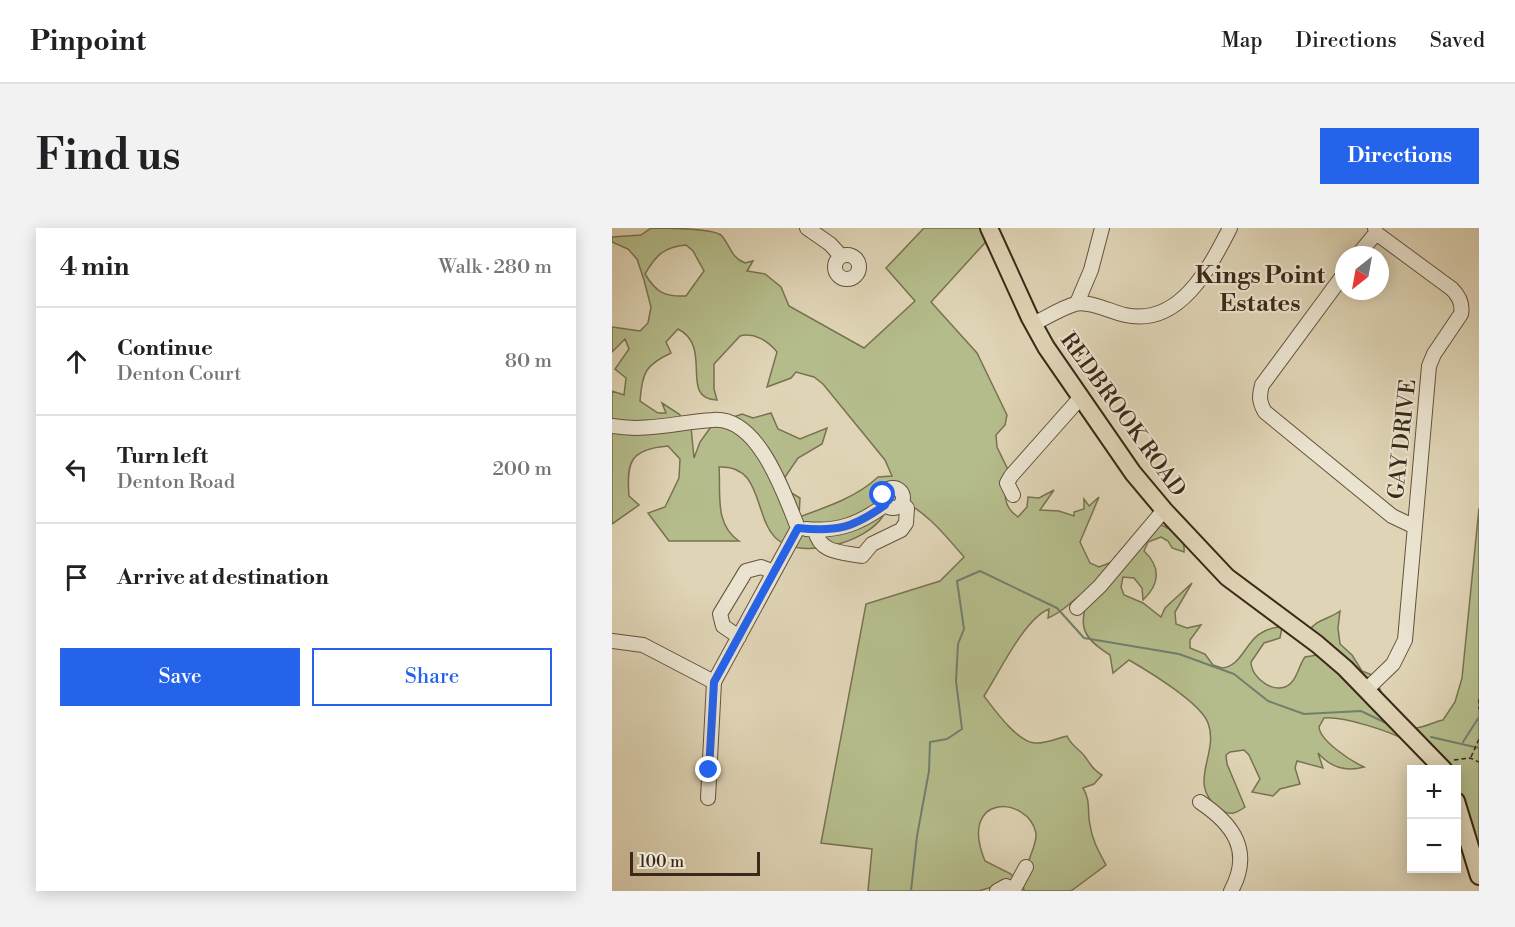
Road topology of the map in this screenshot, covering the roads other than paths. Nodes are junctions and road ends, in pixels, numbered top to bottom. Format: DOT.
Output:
graph roads {
  1 [pos="807,228"];
  2 [pos="989,228"];
  3 [pos="1102,228"];
  4 [pos="1230,228"];
  5 [pos="1376,230"];
  6 [pos="1364,246"];
  7 [pos="841,256"];
  8 [pos="1335,286"];
  9 [pos="1077,303"];
  10 [pos="1033,324"];
  11 [pos="1081,397"];
  12 [pos="612,426"];
  13 [pos="1012,495"];
  14 [pos="1164,510"];
  15 [pos="1413,526"];
  16 [pos="798,528"];
  17 [pos="815,530"];
  18 [pos="774,572"];
  19 [pos="1077,608"];
  20 [pos="738,637"];
  21 [pos="612,641"];
  22 [pos="714,682"];
  23 [pos="1366,690"];
  24 [pos="1440,765"];
  25 [pos="708,798"];
  26 [pos="1200,802"];
  27 [pos="1461,817"];
  28 [pos="1026,867"];
  29 [pos="1479,876"];
  30 [pos="1014,890"];
  31 [pos="998,891"];
  32 [pos="1231,891"];
  1 -- 7 [label="street"];
  2 -- 10 [label="main road, REDBROOK ROAD"];
  3 -- 9 [label="street"];
  4 -- 9 [label="street"];
  5 -- 6 [label="street"];
  5 -- 15 [label="street, GAY DRIVE"];
  8 -- 15 [label="street"];
  9 -- 10 [label="street"];
  10 -- 11 [label="main road, REDBROOK ROAD"];
  11 -- 13 [label="street"];
  11 -- 14 [label="main road, REDBROOK ROAD"];
  12 -- 16 [label="street"];
  14 -- 19 [label="street"];
  14 -- 23 [label="main road, REDBROOK ROAD"];
  15 -- 23 [label="street, GAY DRIVE"];
  16 -- 17 [label="street"];
  16 -- 18 [label="street"];
  17 -- 17 [label="street"];
  18 -- 20 [label="street"];
  18 -- 20 [label="street"];
  20 -- 22 [label="street"];
  21 -- 22 [label="street"];
  22 -- 25 [label="street"];
  23 -- 24 [label="main road, REDBROOK ROAD"];
  26 -- 32 [label="street"];
  27 -- 29 [label="main road"];
  28 -- 30 [label="street"];
  30 -- 31 [label="street"];
}
